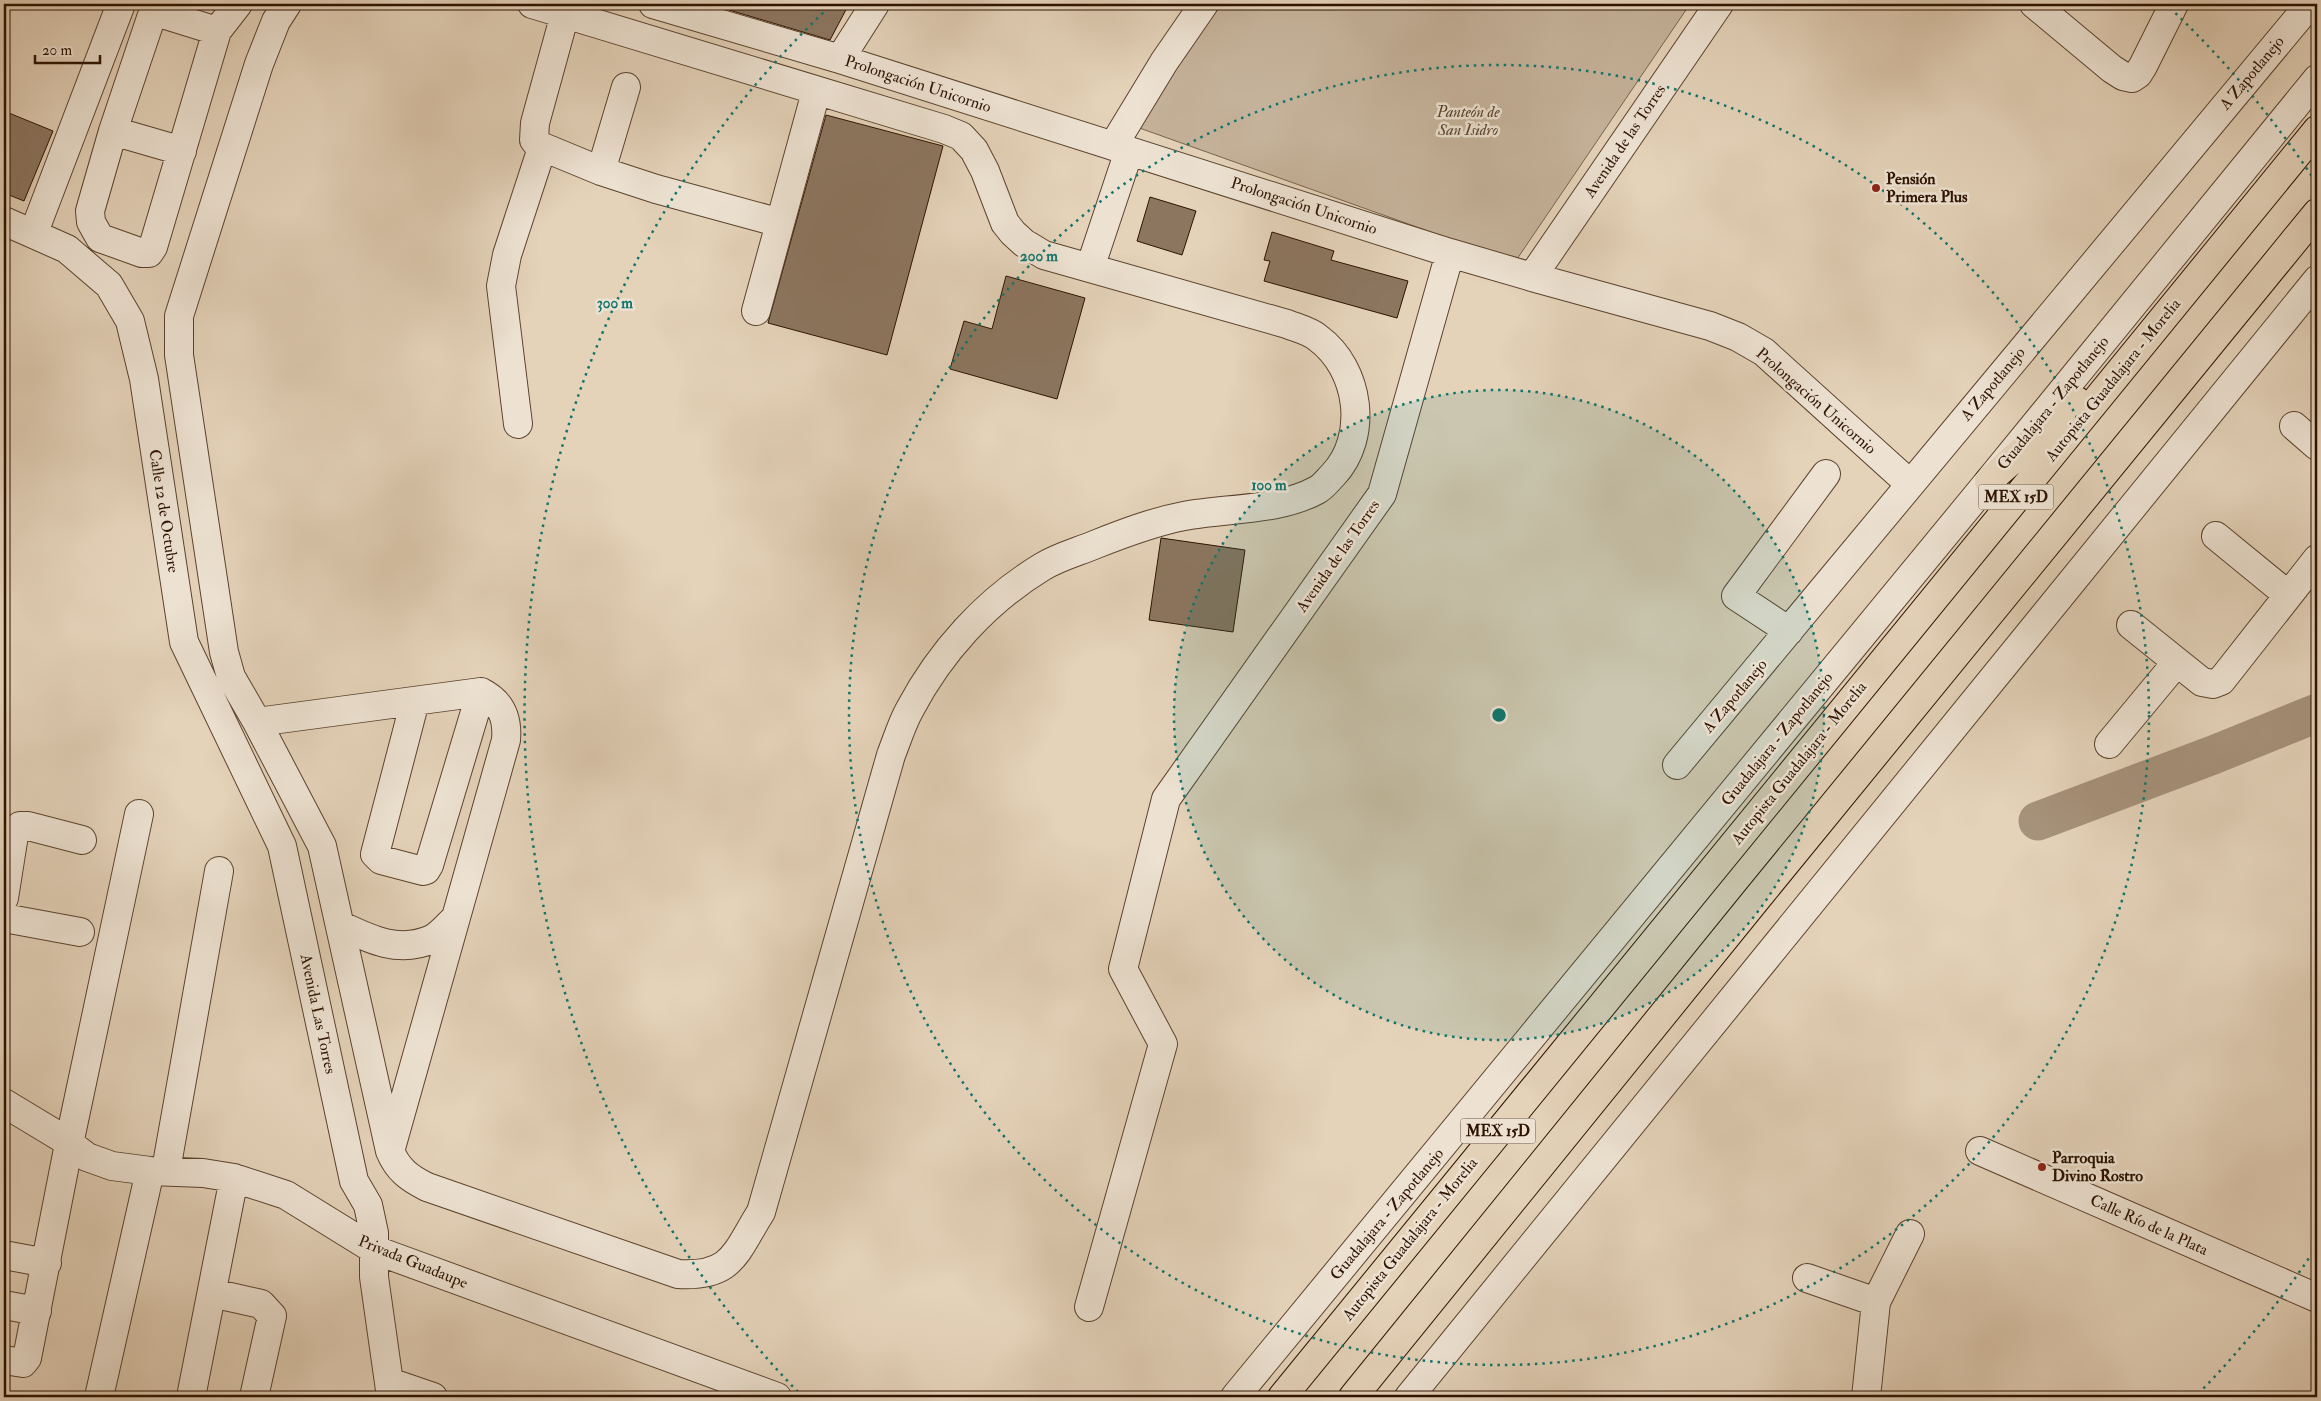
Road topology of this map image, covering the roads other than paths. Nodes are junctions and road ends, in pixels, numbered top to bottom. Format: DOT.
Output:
graph roads {
  1 [pos="121,4"];
  2 [pos="238,4"];
  3 [pos="287,4"];
  4 [pos="532,4"];
  5 [pos="654,4"];
  6 [pos="875,4"];
  7 [pos="1204,4"];
  8 [pos="1719,4"];
  9 [pos="2034,4"];
  10 [pos="2174,4"];
  11 [pos="2310,4"];
  12 [pos="565,14"];
  13 [pos="217,31"];
  14 [pos="840,59"];
  15 [pos="2317,79"];
  16 [pos="626,87"];
  17 [pos="816,92"];
  18 [pos="2317,130"];
  19 [pos="113,131"];
  20 [pos="542,148"];
  21 [pos="1121,148"];
  22 [pos="182,152"];
  23 [pos="601,171"];
  24 [pos="2317,213"];
  25 [pos="766,219"];
  26 [pos="4,220"];
  27 [pos="34,232"];
  28 [pos="1450,252"];
  29 [pos="1090,268"];
  30 [pos="1532,278"];
  31 [pos="2317,280"];
  32 [pos="756,311"];
  33 [pos="2147,338"];
  34 [pos="518,424"];
  35 [pos="2294,426"];
  36 [pos="2317,446"];
  37 [pos="1826,474"];
  38 [pos="1989,481"];
  39 [pos="1910,484"];
  40 [pos="2216,536"];
  41 [pos="2317,559"];
  42 [pos="2288,596"];
  43 [pos="2131,625"];
  44 [pos="1789,631"];
  45 [pos="2177,662"];
  46 [pos="481,692"];
  47 [pos="415,701"];
  48 [pos="257,722"];
  49 [pos="2109,744"];
  50 [pos="1677,765"];
  51 [pos="139,814"];
  52 [pos="82,840"];
  53 [pos="282,846"];
  54 [pos="219,871"];
  55 [pos="4,898"];
  56 [pos="4,918"];
  57 [pos="455,919"];
  58 [pos="340,925"];
  59 [pos="80,932"];
  60 [pos="4,1103"];
  61 [pos="69,1144"];
  62 [pos="390,1151"];
  63 [pos="1980,1151"];
  64 [pos="158,1171"];
  65 [pos="234,1178"];
  66 [pos="1910,1234"];
  67 [pos="4,1255"];
  68 [pos="369,1256"];
  69 [pos="47,1263"];
  70 [pos="1808,1278"];
  71 [pos="212,1293"];
  72 [pos="2316,1295"];
  73 [pos="1876,1302"];
  74 [pos="4,1305"];
  75 [pos="1090,1308"];
  76 [pos="37,1311"];
  77 [pos="4,1360"];
  78 [pos="390,1390"];
  79 [pos="99,1397"];
  80 [pos="191,1397"];
  81 [pos="254,1397"];
  82 [pos="433,1397"];
  83 [pos="777,1397"];
  84 [pos="1235,1397"];
  85 [pos="1282,1397"];
  86 [pos="1353,1397"];
  87 [pos="1409,1397"];
  88 [pos="1866,1397"];
  1 -- 27 [label="street"];
  2 -- 13 [label="street"];
  3 -- 48 [label="street"];
  4 -- 12 [label="street"];
  5 -- 14 [label="street, Prolongación Unicornio"];
  6 -- 14 [label="street"];
  7 -- 21 [label="street"];
  8 -- 30 [label="street, Avenida de las Torres"];
  9 -- 10 [label="street"];
  11 -- 39 [label="street, A Zapotlanejo"];
  12 -- 17 [label="street"];
  12 -- 20 [label="street"];
  13 -- 19 [label="street"];
  13 -- 22 [label="street"];
  14 -- 21 [label="street, Prolongación Unicornio"];
  15 -- 38 [label="street, Guadalajara - Zapotlanejo"];
  16 -- 23 [label="street"];
  17 -- 29 [label="street"];
  17 -- 32 [label="street"];
  18 -- 33 [label="highway, Autopista Guadalajara - Morelia / MEX 15D"];
  19 -- 22 [label="street"];
  19 -- 22 [label="street"];
  20 -- 23 [label="street"];
  20 -- 34 [label="street"];
  21 -- 28 [label="street, Prolongación Unicornio"];
  21 -- 29 [label="street"];
  23 -- 25 [label="street"];
  24 -- 86 [label="highway, MEX 15D"];
  26 -- 27 [label="street, Calle 12 de Octubre"];
  27 -- 53 [label="street, Calle 12 de Octubre"];
  28 -- 30 [label="street, Prolongación Unicornio"];
  28 -- 75 [label="street, Avenida de las Torres"];
  29 -- 62 [label="street"];
  30 -- 39 [label="street, Prolongación Unicornio"];
  31 -- 87 [label="street"];
  33 -- 38 [label="highway"];
  33 -- 85 [label="highway, Autopista Guadalajara - Morelia / MEX 15D"];
  35 -- 36 [label="street"];
  37 -- 44 [label="street"];
  38 -- 84 [label="street, Guadalajara - Zapotlanejo"];
  39 -- 44 [label="street, A Zapotlanejo"];
  40 -- 42 [label="street"];
  41 -- 42 [label="street"];
  42 -- 45 [label="street"];
  43 -- 45 [label="street"];
  44 -- 50 [label="street, A Zapotlanejo"];
  45 -- 49 [label="street"];
  46 -- 47 [label="street"];
  46 -- 47 [label="street"];
  46 -- 57 [label="street"];
  47 -- 48 [label="street"];
  48 -- 58 [label="street"];
  51 -- 61 [label="street"];
  52 -- 55 [label="street"];
  53 -- 68 [label="street, Avenida Las Torres"];
  54 -- 64 [label="street"];
  56 -- 59 [label="street"];
  57 -- 58 [label="street"];
  57 -- 62 [label="street"];
  58 -- 62 [label="street"];
  60 -- 61 [label="street, Privada Guadaupe"];
  61 -- 64 [label="street, Privada Guadaupe"];
  61 -- 69 [label="street"];
  63 -- 72 [label="street, Calle Río de la Plata"];
  64 -- 65 [label="street, Privada Guadaupe"];
  64 -- 79 [label="street"];
  65 -- 68 [label="street, Privada Guadaupe"];
  65 -- 71 [label="street"];
  66 -- 73 [label="street"];
  67 -- 69 [label="street"];
  68 -- 78 [label="street, Avenida Las Torres"];
  68 -- 83 [label="street, Privada Guadaupe"];
  69 -- 76 [label="street"];
  70 -- 73 [label="street"];
  71 -- 80 [label="street"];
  71 -- 81 [label="street"];
  73 -- 88 [label="street"];
  74 -- 76 [label="street"];
  76 -- 77 [label="street"];
  78 -- 82 [label="street"];
}
